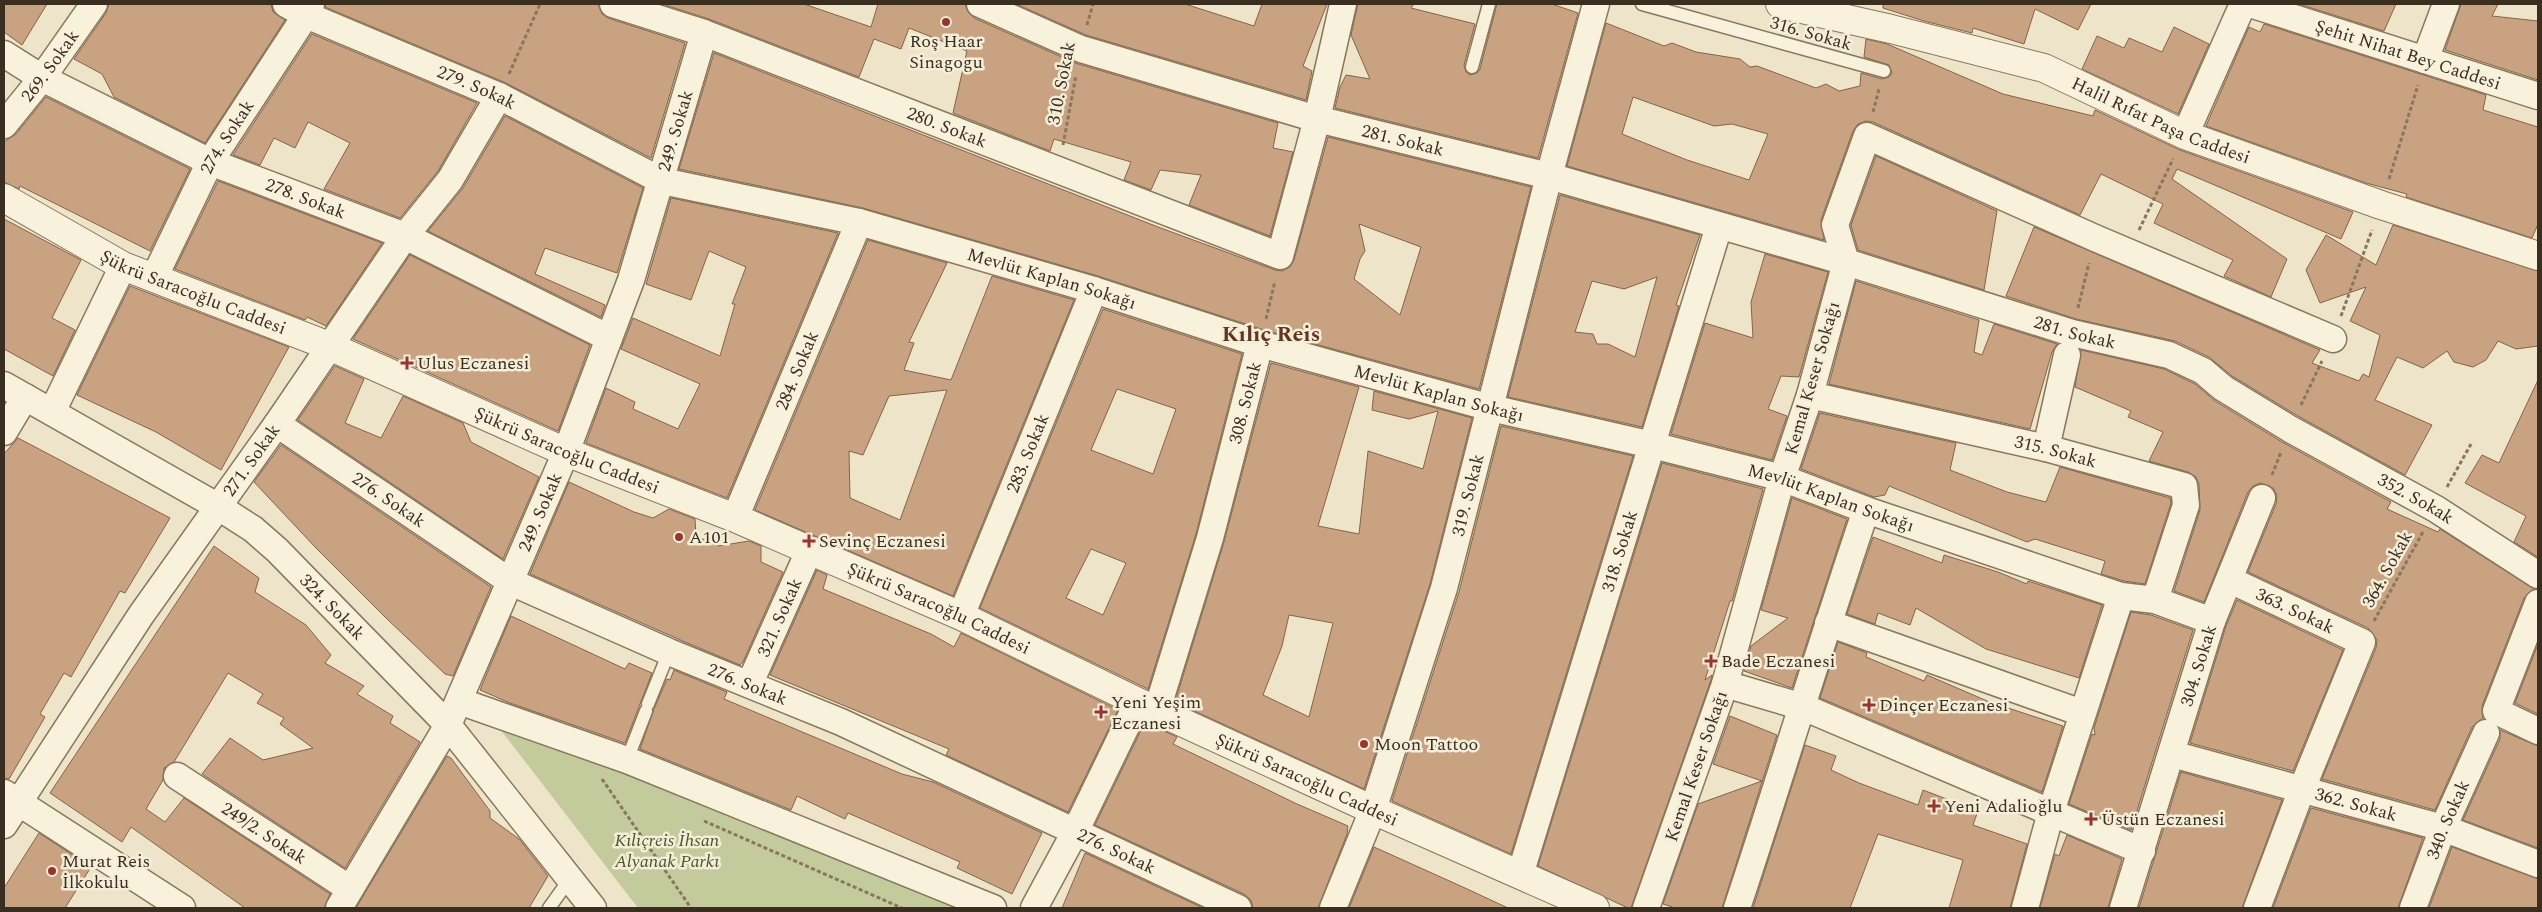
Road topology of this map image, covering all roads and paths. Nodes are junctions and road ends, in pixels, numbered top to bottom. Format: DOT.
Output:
graph roads {
  1 [pos="94,4"];
  2 [pos="540,4"];
  3 [pos="613,4"];
  4 [pos="980,4"];
  5 [pos="1092,4"];
  6 [pos="1343,4"];
  7 [pos="1489,4"];
  8 [pos="1596,4"];
  9 [pos="1642,4"];
  10 [pos="1780,4"];
  11 [pos="2243,4"];
  12 [pos="2250,4"];
  13 [pos="2446,4"];
  14 [pos="301,8"];
  15 [pos="704,34"];
  16 [pos="1082,49"];
  17 [pos="519,51"];
  18 [pos="4,54"];
  19 [pos="2425,60"];
  20 [pos="1472,67"];
  21 [pos="1884,71"];
  22 [pos="42,78"];
  23 [pos="499,96"];
  24 [pos="2538,96"];
  25 [pos="1318,119"];
  26 [pos="4,125"];
  27 [pos="2185,136"];
  28 [pos="210,162"];
  29 [pos="1058,168"];
  30 [pos="1549,176"];
  31 [pos="662,181"];
  32 [pos="4,198"];
  33 [pos="2382,205"];
  34 [pos="859,222"];
  35 [pos="1719,226"];
  36 [pos="405,236"];
  37 [pos="2095,238"];
  38 [pos="2129,250"];
  39 [pos="1280,256"];
  40 [pos="2538,256"];
  41 [pos="1839,260"];
  42 [pos="123,266"];
  43 [pos="154,278"];
  44 [pos="1094,290"];
  45 [pos="609,338"];
  46 [pos="2332,339"];
  47 [pos="1260,344"];
  48 [pos="2070,344"];
  49 [pos="329,346"];
  50 [pos="15,391"];
  51 [pos="1810,395"];
  52 [pos="1491,408"];
  53 [pos="52,412"];
  54 [pos="277,424"];
  55 [pos="2290,429"];
  56 [pos="4,432"];
  57 [pos="2471,444"];
  58 [pos="1652,445"];
  59 [pos="2046,448"];
  60 [pos="566,452"];
  61 [pos="1782,478"];
  62 [pos="2262,498"];
  63 [pos="217,506"];
  64 [pos="2436,509"];
  65 [pos="1866,510"];
  66 [pos="735,518"];
  67 [pos="810,551"];
  68 [pos="2538,575"];
  69 [pos="2230,580"];
  70 [pos="511,582"];
  71 [pos="2122,596"];
  72 [pos="2155,600"];
  73 [pos="2538,603"];
  74 [pos="961,616"];
  75 [pos="2212,621"];
  76 [pos="1828,623"];
  77 [pos="2362,642"];
  78 [pos="669,652"];
  79 [pos="750,684"];
  80 [pos="1725,684"];
  81 [pos="459,701"];
  82 [pos="1147,706"];
  83 [pos="1803,707"];
  84 [pos="2082,713"];
  85 [pos="2491,722"];
  86 [pos="448,725"];
  87 [pos="2538,731"];
  88 [pos="2172,754"];
  89 [pos="627,760"];
  90 [pos="178,776"];
  91 [pos="609,780"];
  92 [pos="2302,789"];
  93 [pos="11,797"];
  94 [pos="1373,810"];
  95 [pos="2052,812"];
  96 [pos="697,818"];
  97 [pos="4,825"];
  98 [pos="2443,828"];
  99 [pos="1075,832"];
  100 [pos="2142,851"];
  101 [pos="2538,864"];
  102 [pos="1520,876"];
  103 [pos="569,880"];
  104 [pos="344,899"];
  105 [pos="182,908"];
  106 [pos="549,908"];
  107 [pos="593,908"];
  108 [pos="691,908"];
  109 [pos="902,908"];
  110 [pos="993,908"];
  111 [pos="1034,908"];
  112 [pos="1238,908"];
  113 [pos="1333,908"];
  114 [pos="1595,908"];
  115 [pos="1646,908"];
  116 [pos="1737,908"];
  117 [pos="2025,908"];
  118 [pos="2123,908"];
  119 [pos="2257,908"];
  120 [pos="2413,908"];
  1 -- 22 [label="street, 269. Sokak"];
  2 -- 17 [label="path"];
  3 -- 15 [label="street, 280. Sokak"];
  4 -- 16 [label="street, 281. Sokak"];
  5 -- 16 [label="path, 310. Sokak"];
  6 -- 25 [label="street"];
  7 -- 20 [label="lane"];
  8 -- 30 [label="street, 319. Sokak"];
  9 -- 21 [label="lane, 316. Sokak"];
  10 -- 27 [label="street, Halil Rıfat Paşa Caddesi"];
  11 -- 27 [label="street"];
  12 -- 19 [label="street, Şehit Nihat Bey Caddesi"];
  13 -- 19 [label="street"];
  14 -- 23 [label="street, 279. Sokak"];
  14 -- 28 [label="street, 274. Sokak"];
  15 -- 29 [label="street, 280. Sokak"];
  15 -- 31 [label="street, 249. Sokak"];
  16 -- 25 [label="street, 281. Sokak"];
  16 -- 29 [label="path, 310. Sokak"];
  18 -- 22 [label="street, 278. Sokak"];
  19 -- 24 [label="street, Şehit Nihat Bey Caddesi"];
  19 -- 33 [label="path"];
  22 -- 26 [label="street, 269. Sokak"];
  22 -- 28 [label="street, 278. Sokak"];
  23 -- 31 [label="street, 279. Sokak"];
  23 -- 36 [label="street, 271. Sokak"];
  25 -- 30 [label="street, 281. Sokak"];
  25 -- 39 [label="street"];
  27 -- 33 [label="street, Halil Rıfat Paşa Caddesi"];
  27 -- 38 [label="path"];
  28 -- 36 [label="street, 278. Sokak"];
  28 -- 43 [label="street, 274. Sokak"];
  29 -- 39 [label="street, 280. Sokak"];
  30 -- 35 [label="street, 281. Sokak"];
  30 -- 52 [label="street, 319. Sokak"];
  31 -- 34 [label="street, Mevlüt Kaplan Sokağı"];
  31 -- 45 [label="street, 249. Sokak"];
  32 -- 42 [label="street, Şükrü Saracoğlu Caddesi"];
  33 -- 40 [label="street, Halil Rıfat Paşa Caddesi"];
  34 -- 44 [label="street, Mevlüt Kaplan Sokağı"];
  34 -- 66 [label="street, 284. Sokak"];
  35 -- 41 [label="street, 281. Sokak"];
  35 -- 58 [label="street, 318. Sokak"];
  36 -- 45 [label="street, 278. Sokak"];
  36 -- 49 [label="street, 271. Sokak"];
  37 -- 38 [label="street"];
  37 -- 41 [label="street"];
  37 -- 48 [label="path"];
  38 -- 46 [label="street"];
  39 -- 47 [label="path, 308. Sokak"];
  41 -- 48 [label="street, 281. Sokak"];
  41 -- 51 [label="street, Kemal Keser Sokağı"];
  42 -- 43 [label="street, Şükrü Saracoğlu Caddesi"];
  42 -- 53 [label="street"];
  43 -- 49 [label="street, Şükrü Saracoğlu Caddesi"];
  44 -- 47 [label="street, Mevlüt Kaplan Sokağı"];
  44 -- 74 [label="street, 283. Sokak"];
  45 -- 60 [label="street, 249. Sokak"];
  47 -- 52 [label="street, Mevlüt Kaplan Sokağı"];
  47 -- 82 [label="street, 308. Sokak"];
  48 -- 55 [label="street, 281. Sokak"];
  48 -- 59 [label="street"];
  49 -- 54 [label="street, 271. Sokak"];
  49 -- 60 [label="street, Şükrü Saracoğlu Caddesi"];
  50 -- 53 [label="street, 324. Sokak"];
  50 -- 56 [label="street"];
  51 -- 59 [label="street, 315. Sokak"];
  51 -- 61 [label="street, Kemal Keser Sokağı"];
  52 -- 58 [label="street, Mevlüt Kaplan Sokağı"];
  52 -- 94 [label="street, 319. Sokak"];
  53 -- 63 [label="street, 324. Sokak"];
  54 -- 63 [label="street, 271. Sokak"];
  54 -- 70 [label="street, 276. Sokak"];
  55 -- 62 [label="path"];
  55 -- 64 [label="street, 352. Sokak"];
  57 -- 64 [label="path, 364. Sokak"];
  58 -- 61 [label="street, Mevlüt Kaplan Sokağı"];
  58 -- 102 [label="street, 318. Sokak"];
  59 -- 72 [label="street, 315. Sokak"];
  60 -- 66 [label="street, Şükrü Saracoğlu Caddesi"];
  60 -- 70 [label="street, 249. Sokak"];
  61 -- 65 [label="street, Mevlüt Kaplan Sokağı"];
  61 -- 80 [label="street, Kemal Keser Sokağı"];
  62 -- 69 [label="street, 304. Sokak"];
  63 -- 86 [label="street, 324. Sokak"];
  63 -- 93 [label="street, 271. Sokak"];
  64 -- 68 [label="street, 352. Sokak"];
  64 -- 77 [label="path, 364. Sokak"];
  65 -- 71 [label="street, Mevlüt Kaplan Sokağı"];
  65 -- 76 [label="street"];
  66 -- 67 [label="street, Şükrü Saracoğlu Caddesi"];
  67 -- 74 [label="street, Şükrü Saracoğlu Caddesi"];
  67 -- 79 [label="street, 321. Sokak"];
  69 -- 75 [label="street, 304. Sokak"];
  69 -- 77 [label="street, 363. Sokak"];
  70 -- 78 [label="street, 276. Sokak"];
  70 -- 81 [label="street, 249. Sokak"];
  71 -- 72 [label="street, Mevlüt Kaplan Sokağı"];
  71 -- 84 [label="street"];
  72 -- 75 [label="street, Mevlüt Kaplan Sokağı"];
  73 -- 85 [label="street, 340. Sokak"];
  74 -- 82 [label="street, Şükrü Saracoğlu Caddesi"];
  75 -- 88 [label="street, 304. Sokak"];
  76 -- 83 [label="street"];
  76 -- 84 [label="street"];
  77 -- 92 [label="street"];
  78 -- 79 [label="street, 276. Sokak"];
  78 -- 89 [label="lane"];
  79 -- 99 [label="street, 276. Sokak"];
  80 -- 83 [label="street"];
  80 -- 115 [label="street, Kemal Keser Sokağı"];
  81 -- 86 [label="street, 249. Sokak"];
  81 -- 89 [label="street"];
  82 -- 94 [label="street, Şükrü Saracoğlu Caddesi"];
  82 -- 99 [label="street, 308. Sokak"];
  83 -- 95 [label="street"];
  83 -- 116 [label="street"];
  84 -- 95 [label="street"];
  85 -- 87 [label="street"];
  85 -- 98 [label="street, 340. Sokak"];
  86 -- 103 [label="street, 324. Sokak"];
  86 -- 104 [label="street, 249. Sokak"];
  88 -- 92 [label="street, 362. Sokak"];
  88 -- 100 [label="street, 304. Sokak"];
  89 -- 110 [label="street"];
  90 -- 104 [label="street, 249/2. Sokak"];
  91 -- 108 [label="path"];
  92 -- 98 [label="street, 362. Sokak"];
  92 -- 119 [label="street"];
  93 -- 97 [label="street, 271. Sokak"];
  93 -- 105 [label="street"];
  94 -- 102 [label="street, Şükrü Saracoğlu Caddesi"];
  94 -- 113 [label="street, 319. Sokak"];
  95 -- 100 [label="street"];
  95 -- 117 [label="street"];
  96 -- 109 [label="path"];
  98 -- 101 [label="street, 362. Sokak"];
  98 -- 120 [label="street, 340. Sokak"];
  99 -- 111 [label="street, 308. Sokak"];
  99 -- 112 [label="street, 276. Sokak"];
  100 -- 118 [label="street, 304. Sokak"];
  102 -- 114 [label="street, Şükrü Saracoğlu Caddesi"];
  103 -- 106 [label="lane"];
  103 -- 107 [label="street, 324. Sokak"];
}
